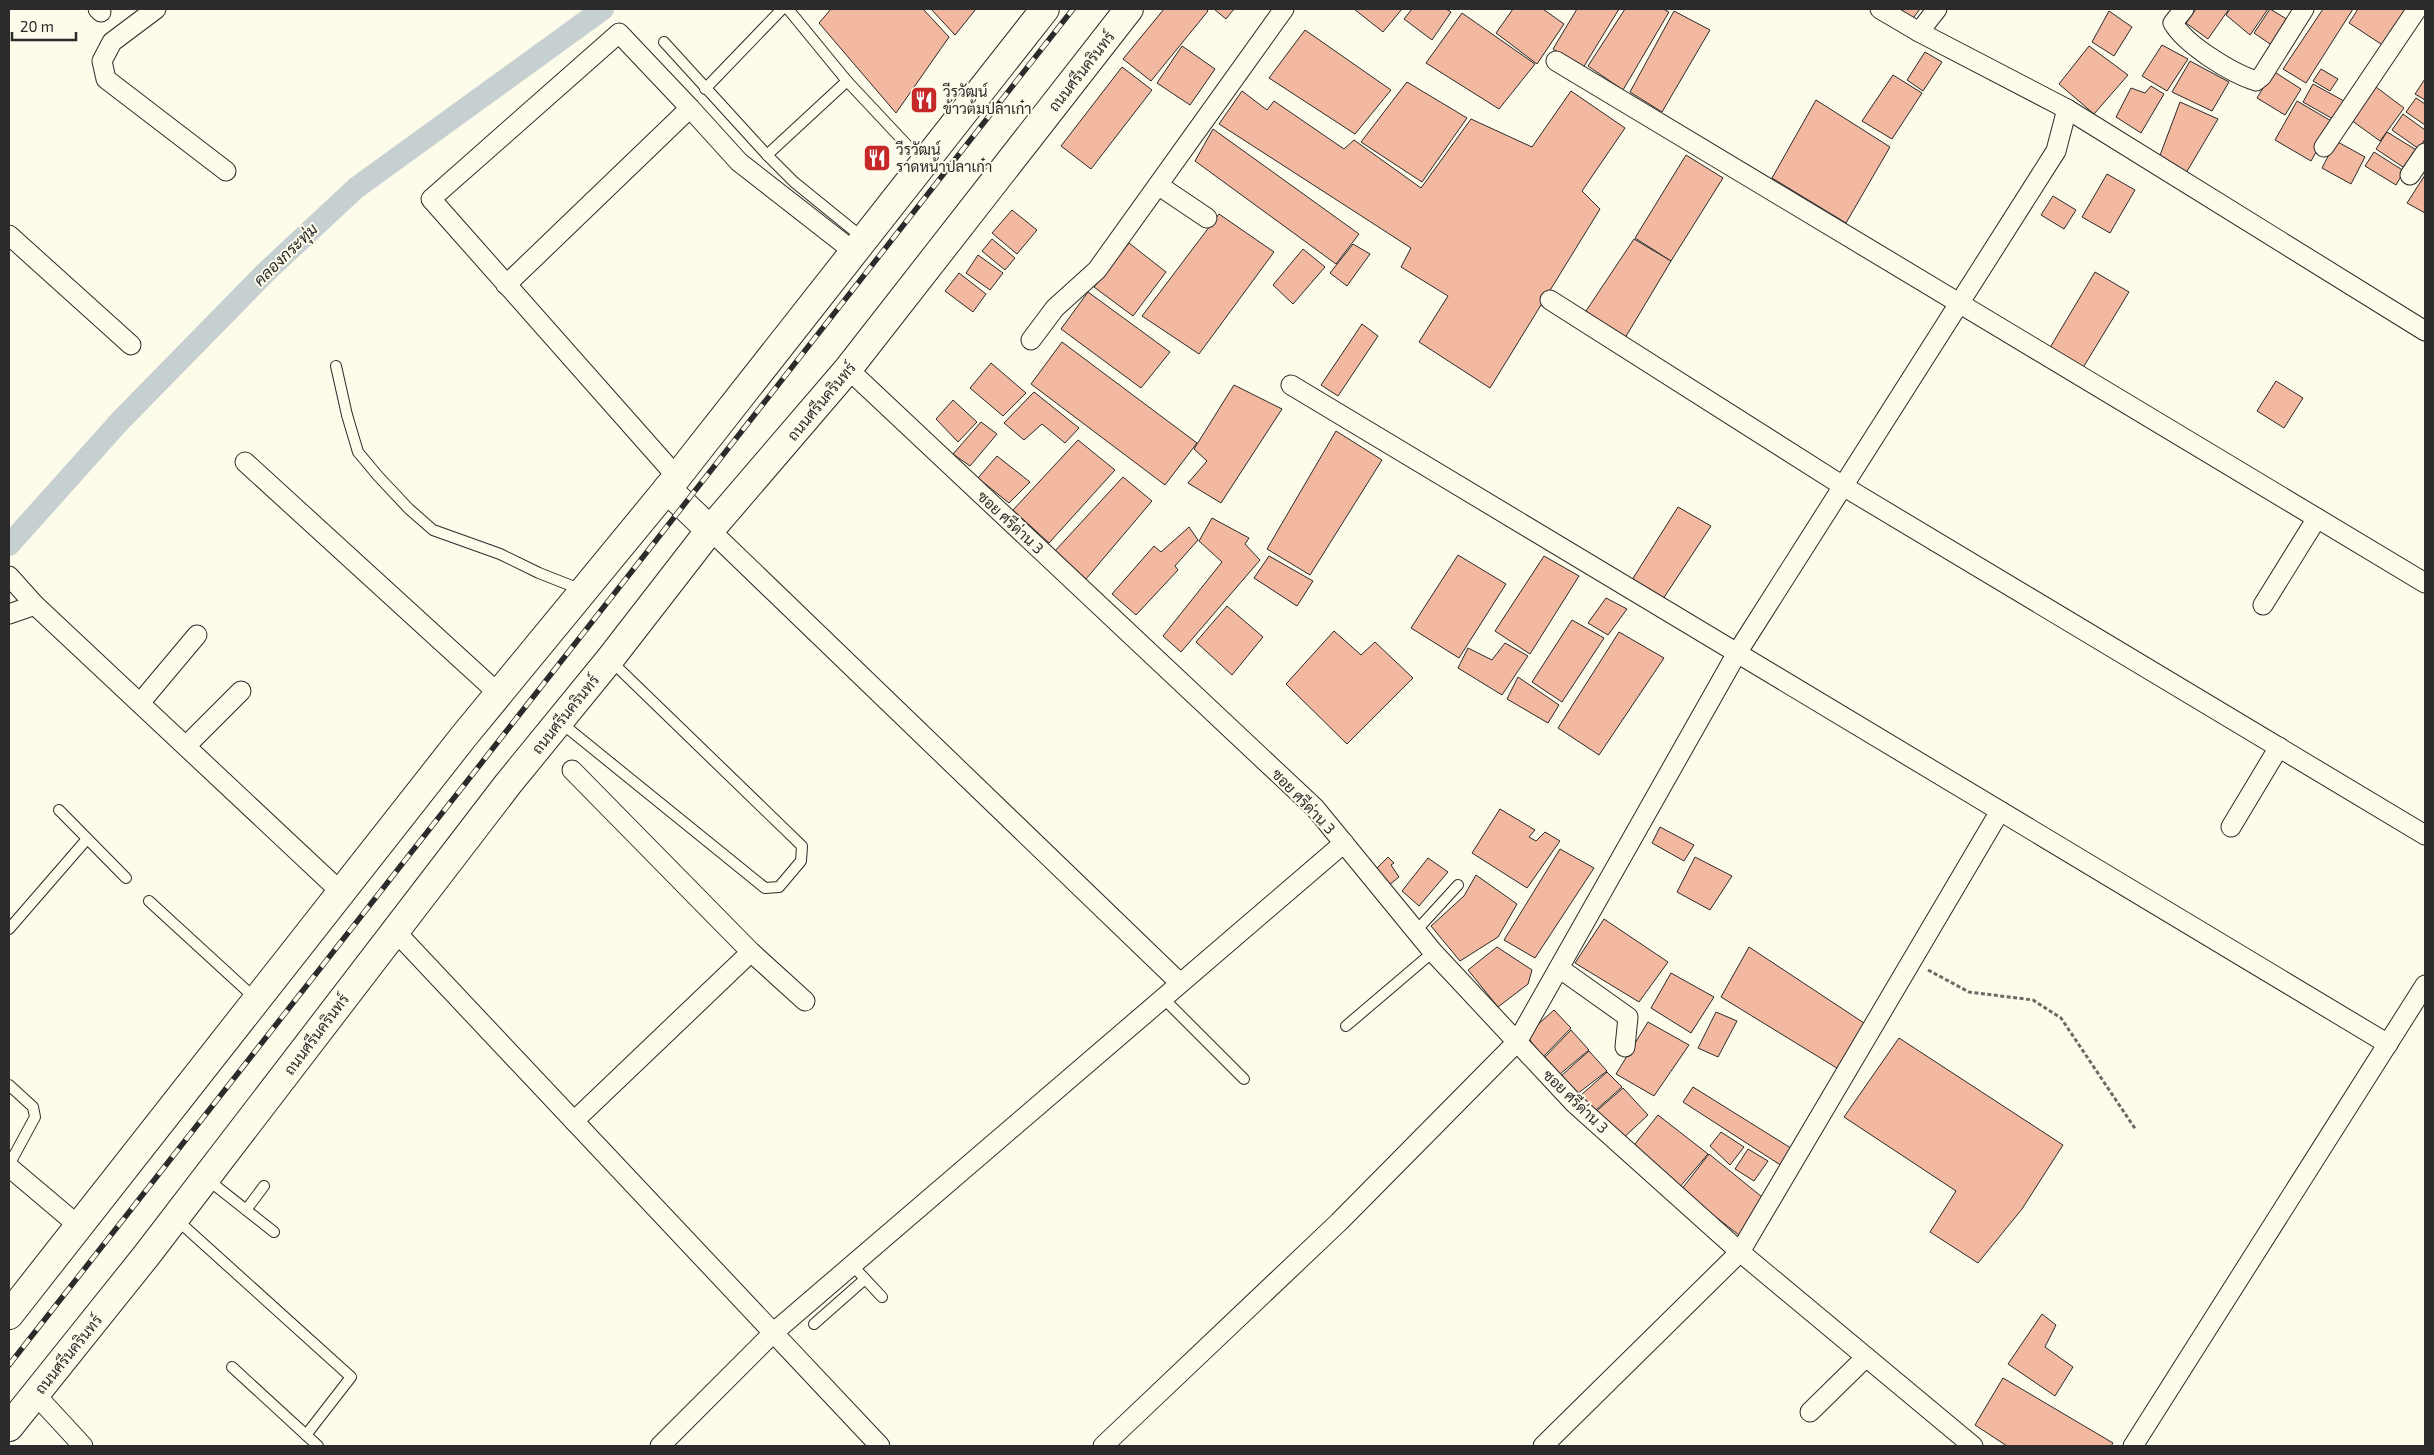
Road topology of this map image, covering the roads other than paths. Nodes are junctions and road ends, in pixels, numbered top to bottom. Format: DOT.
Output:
graph roads {
  1 [pos="156,9"];
  2 [pos="782,9"];
  3 [pos="788,9"];
  4 [pos="1045,9"];
  5 [pos="1129,9"];
  6 [pos="1284,9"];
  7 [pos="1880,9"];
  8 [pos="1937,9"];
  9 [pos="2184,9"];
  10 [pos="2304,9"];
  11 [pos="2419,9"];
  12 [pos="2425,12"];
  13 [pos="1919,32"];
  14 [pos="664,42"];
  15 [pos="1556,61"];
  16 [pos="847,81"];
  17 [pos="705,89"];
  18 [pos="690,108"];
  19 [pos="2067,109"];
  20 [pos="2324,147"];
  21 [pos="2425,153"];
  22 [pos="767,155"];
  23 [pos="924,162"];
  24 [pos="226,171"];
  25 [pos="2410,175"];
  26 [pos="1158,185"];
  27 [pos="1207,218"];
  28 [pos="9,235"];
  29 [pos="858,245"];
  30 [pos="506,284"];
  31 [pos="1550,300"];
  32 [pos="1960,302"];
  33 [pos="2425,331"];
  34 [pos="1031,340"];
  35 [pos="131,345"];
  36 [pos="336,366"];
  37 [pos="848,370"];
  38 [pos="1291,385"];
  39 [pos="245,462"];
  40 [pos="672,483"];
  41 [pos="1843,486"];
  42 [pos="2317,518"];
  43 [pos="710,530"];
  44 [pos="9,576"];
  45 [pos="2425,583"];
  46 [pos="583,591"];
  47 [pos="35,605"];
  48 [pos="2263,605"];
  49 [pos="9,614"];
  50 [pos="197,635"];
  51 [pos="1737,653"];
  52 [pos="610,659"];
  53 [pos="241,691"];
  54 [pos="499,694"];
  55 [pos="140,703"];
  56 [pos="560,721"];
  57 [pos="186,746"];
  58 [pos="2280,747"];
  59 [pos="572,770"];
  60 [pos="58,810"];
  61 [pos="2000,811"];
  62 [pos="2231,827"];
  63 [pos="2425,834"];
  64 [pos="87,839"];
  65 [pos="1344,843"];
  66 [pos="126,878"];
  67 [pos="1458,885"];
  68 [pos="342,893"];
  69 [pos="149,901"];
  70 [pos="9,930"];
  71 [pos="1416,931"];
  72 [pos="395,932"];
  73 [pos="751,952"];
  74 [pos="1433,952"];
  75 [pos="1558,968"];
  76 [pos="1180,983"];
  77 [pos="2425,985"];
  78 [pos="1163,998"];
  79 [pos="257,1000"];
  80 [pos="805,1000"];
  81 [pos="1346,1026"];
  82 [pos="1516,1042"];
  83 [pos="2388,1044"];
  84 [pos="1625,1047"];
  85 [pos="1244,1079"];
  86 [pos="9,1085"];
  87 [pos="574,1121"];
  88 [pos="9,1166"];
  89 [pos="206,1178"];
  90 [pos="264,1186"];
  91 [pos="246,1210"];
  92 [pos="175,1218"];
  93 [pos="80,1227"];
  94 [pos="274,1232"];
  95 [pos="1740,1252"];
  96 [pos="852,1265"];
  97 [pos="866,1278"];
  98 [pos="882,1297"];
  99 [pos="9,1315"];
  100 [pos="814,1324"];
  101 [pos="773,1333"];
  102 [pos="1866,1357"];
  103 [pos="232,1366"];
  104 [pos="35,1394"];
  105 [pos="1810,1412"];
  106 [pos="9,1427"];
  107 [pos="306,1435"];
  108 [pos="79,1445"];
  109 [pos="318,1446"];
  110 [pos="660,1446"];
  111 [pos="880,1446"];
  112 [pos="1103,1446"];
  113 [pos="1544,1446"];
  114 [pos="1974,1446"];
  115 [pos="2133,1446"];
  1 -- 24 [label="street"];
  2 -- 17 [label="lane"];
  3 -- 16 [label="lane"];
  4 -- 23 [label="main road"];
  5 -- 37 [label="main road, ถนนศรีนครินทร์"];
  6 -- 26 [label="street"];
  7 -- 13 [label="street"];
  8 -- 13 [label="street"];
  9 -- 10 [label="street"];
  11 -- 12 [label="street"];
  11 -- 20 [label="street"];
  13 -- 19 [label="street"];
  14 -- 17 [label="lane"];
  15 -- 32 [label="street"];
  16 -- 22 [label="lane"];
  16 -- 23 [label="lane"];
  17 -- 22 [label="lane"];
  18 -- 29 [label="street"];
  18 -- 30 [label="street"];
  18 -- 30 [label="street"];
  19 -- 32 [label="street"];
  19 -- 33 [label="street"];
  21 -- 25 [label="street"];
  22 -- 29 [label="lane"];
  23 -- 29 [label="main road"];
  26 -- 27 [label="street"];
  26 -- 34 [label="street"];
  28 -- 35 [label="street"];
  29 -- 40 [label="main road"];
  30 -- 40 [label="street"];
  31 -- 41 [label="street"];
  32 -- 41 [label="street"];
  32 -- 42 [label="street"];
  36 -- 46 [label="lane"];
  37 -- 43 [label="main road, ถนนศรีนครินทร์"];
  37 -- 65 [label="street, ซอย ศรีด่าน 3"];
  38 -- 51 [label="street"];
  39 -- 54 [label="street"];
  40 -- 43 [label="main road"];
  40 -- 46 [label="main road"];
  41 -- 51 [label="street"];
  41 -- 58 [label="street"];
  42 -- 45 [label="street"];
  42 -- 48 [label="street"];
  43 -- 52 [label="main road, ถนนศรีนครินทร์"];
  43 -- 76 [label="street"];
  44 -- 47 [label="street"];
  46 -- 54 [label="main road"];
  47 -- 49 [label="street"];
  47 -- 55 [label="street"];
  50 -- 55 [label="street"];
  51 -- 61 [label="street"];
  51 -- 75 [label="street"];
  52 -- 56 [label="main road, ถนนศรีนครินทร์"];
  52 -- 56 [label="lane"];
  53 -- 57 [label="street"];
  54 -- 68 [label="main road"];
  55 -- 57 [label="street"];
  56 -- 72 [label="main road, ถนนศรีนครินทร์"];
  57 -- 68 [label="street"];
  58 -- 62 [label="street"];
  58 -- 63 [label="street"];
  59 -- 73 [label="street"];
  60 -- 64 [label="lane"];
  61 -- 83 [label="street"];
  61 -- 95 [label="street"];
  64 -- 66 [label="lane"];
  64 -- 70 [label="lane"];
  65 -- 71 [label="street, ซอย ศรีด่าน 3"];
  65 -- 76 [label="street"];
  67 -- 71 [label="lane"];
  68 -- 79 [label="main road"];
  69 -- 79 [label="lane"];
  71 -- 74 [label="street, ซอย ศรีด่าน 3"];
  72 -- 87 [label="street"];
  72 -- 89 [label="main road, ถนนศรีนครินทร์"];
  73 -- 80 [label="street"];
  73 -- 87 [label="street"];
  74 -- 81 [label="lane"];
  74 -- 82 [label="street, ซอย ศรีด่าน 3"];
  75 -- 82 [label="street"];
  75 -- 84 [label="street"];
  76 -- 78 [label="street"];
  77 -- 83 [label="street"];
  78 -- 85 [label="lane"];
  78 -- 96 [label="street"];
  79 -- 93 [label="main road"];
  82 -- 95 [label="street, ซอย ศรีด่าน 3"];
  82 -- 112 [label="street"];
  83 -- 115 [label="street"];
  86 -- 88 [label="lane"];
  87 -- 101 [label="street"];
  88 -- 93 [label="street"];
  89 -- 91 [label="lane"];
  89 -- 92 [label="main road, ถนนศรีนครินทร์"];
  90 -- 91 [label="lane"];
  91 -- 94 [label="lane"];
  92 -- 104 [label="main road, ถนนศรีนครินทร์"];
  92 -- 107 [label="lane"];
  93 -- 99 [label="main road"];
  95 -- 102 [label="street, ซอย ศรีด่าน 3"];
  95 -- 113 [label="street"];
  96 -- 97 [label="lane"];
  96 -- 101 [label="street"];
  97 -- 98 [label="lane"];
  97 -- 100 [label="lane"];
  101 -- 110 [label="street"];
  101 -- 111 [label="street"];
  102 -- 105 [label="street"];
  102 -- 114 [label="street, ซอย ศรีด่าน 3"];
  103 -- 107 [label="lane"];
  104 -- 106 [label="main road, ถนนศรีนครินทร์"];
  104 -- 108 [label="street"];
  107 -- 109 [label="lane"];
}
